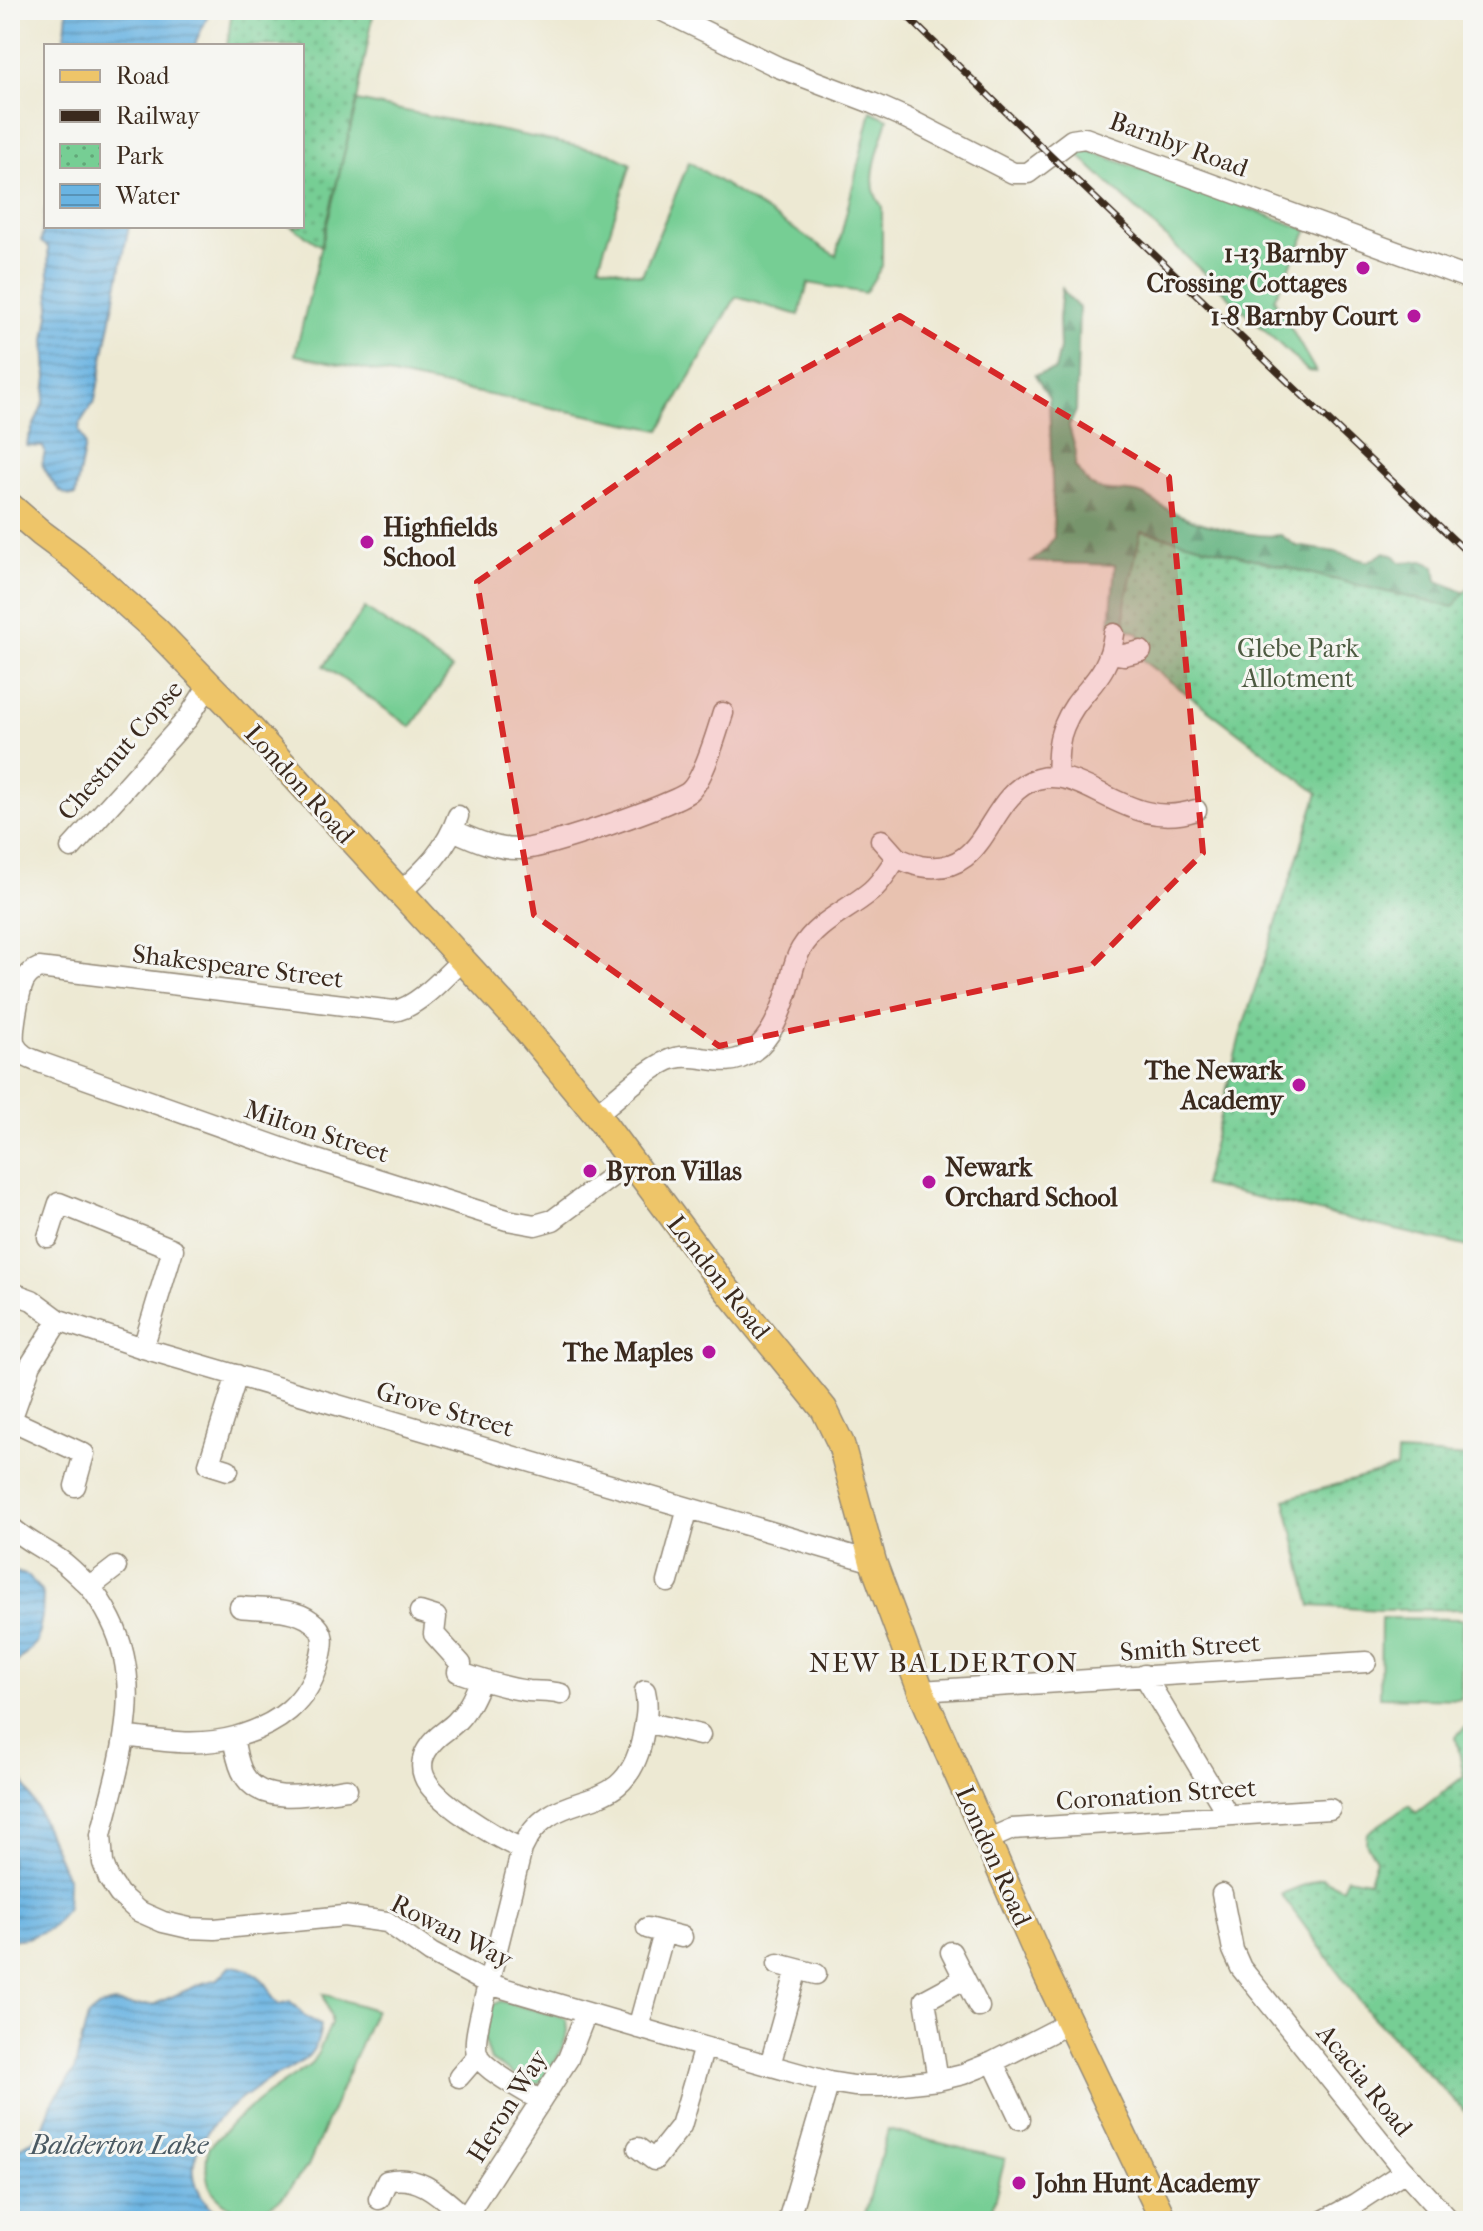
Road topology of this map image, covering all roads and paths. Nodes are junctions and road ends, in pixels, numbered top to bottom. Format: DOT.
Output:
graph roads {
  1 [pos="661,10"];
  2 [pos="1473,280"];
  3 [pos="16,512"];
  4 [pos="1141,651"];
  5 [pos="209,685"];
  6 [pos="723,713"];
  7 [pos="1057,776"];
  8 [pos="1196,810"];
  9 [pos="881,840"];
  10 [pos="71,848"];
  11 [pos="897,858"];
  12 [pos="399,893"];
  13 [pos="462,960"];
  14 [pos="17,1009"];
  15 [pos="596,1114"];
  16 [pos="631,1162"];
  17 [pos="48,1237"];
  18 [pos="10,1292"];
  19 [pos="59,1320"];
  20 [pos="143,1348"];
  21 [pos="237,1375"];
  22 [pos="10,1422"];
  23 [pos="228,1470"];
  24 [pos="75,1486"];
  25 [pos="688,1508"];
  26 [pos="10,1526"];
  27 [pos="873,1562"];
  28 [pos="116,1567"];
  29 [pos="668,1582"];
  30 [pos="90,1587"];
  31 [pos="420,1612"];
  32 [pos="251,1615"];
  33 [pos="1366,1662"];
  34 [pos="1144,1675"];
  35 [pos="481,1680"];
  36 [pos="645,1691"];
  37 [pos="921,1691"];
  38 [pos="561,1694"];
  39 [pos="645,1722"];
  40 [pos="700,1735"];
  41 [pos="125,1736"];
  42 [pos="233,1738"];
  43 [pos="340,1794"];
  44 [pos="1330,1809"];
  45 [pos="1228,1815"];
  46 [pos="987,1840"];
  47 [pos="522,1849"];
  48 [pos="1222,1894"];
  49 [pos="664,1933"];
  50 [pos="951,1952"];
  51 [pos="797,1969"];
  52 [pos="964,1979"];
  53 [pos="489,1984"];
  54 [pos="979,2007"];
  55 [pos="586,2013"];
  56 [pos="1069,2023"];
  57 [pos="638,2028"];
  58 [pos="704,2047"];
  59 [pos="478,2055"];
  60 [pos="993,2062"];
  61 [pos="770,2065"];
  62 [pos="459,2077"];
  63 [pos="938,2080"];
  64 [pos="829,2082"];
  65 [pos="541,2101"];
  66 [pos="1020,2119"];
  67 [pos="638,2148"];
  68 [pos="1405,2171"];
  69 [pos="380,2182"];
  70 [pos="465,2220"];
  71 [pos="788,2221"];
  72 [pos="1164,2221"];
  73 [pos="1323,2221"];
  74 [pos="1450,2221"];
  1 -- 2 [label="street, Barnby Road"];
  3 -- 5 [label="main road, London Road"];
  4 -- 7 [label="street"];
  5 -- 10 [label="street, Chestnut Copse"];
  5 -- 12 [label="main road, London Road"];
  6 -- 12 [label="street"];
  7 -- 8 [label="street"];
  7 -- 11 [label="street"];
  9 -- 11 [label="street"];
  11 -- 15 [label="street"];
  12 -- 13 [label="main road, London Road"];
  13 -- 14 [label="street, Shakespeare Street"];
  13 -- 15 [label="main road, London Road"];
  14 -- 16 [label="street, Milton Street"];
  15 -- 16 [label="main road, London Road"];
  16 -- 27 [label="main road, London Road"];
  17 -- 20 [label="street"];
  18 -- 19 [label="street, Grove Street"];
  19 -- 20 [label="street, Grove Street"];
  19 -- 22 [label="street"];
  20 -- 21 [label="street, Grove Street"];
  21 -- 23 [label="street"];
  21 -- 25 [label="street, Grove Street"];
  22 -- 24 [label="street"];
  25 -- 27 [label="street, Grove Street"];
  25 -- 29 [label="street"];
  26 -- 30 [label="street, Rowan Way"];
  27 -- 37 [label="main road, London Road"];
  28 -- 30 [label="street"];
  30 -- 41 [label="street, Rowan Way"];
  31 -- 35 [label="street"];
  32 -- 42 [label="street"];
  33 -- 34 [label="street, Smith Street"];
  34 -- 37 [label="street, Smith Street"];
  34 -- 45 [label="street"];
  35 -- 38 [label="street"];
  35 -- 47 [label="street"];
  36 -- 39 [label="street"];
  37 -- 46 [label="main road, London Road"];
  39 -- 40 [label="street"];
  39 -- 47 [label="street"];
  41 -- 42 [label="street"];
  41 -- 53 [label="street, Rowan Way"];
  42 -- 43 [label="street"];
  44 -- 45 [label="street, Coronation Street"];
  45 -- 46 [label="street, Coronation Street"];
  46 -- 56 [label="main road, London Road"];
  47 -- 53 [label="street"];
  48 -- 68 [label="street, Acacia Road"];
  49 -- 57 [label="street"];
  50 -- 52 [label="street"];
  51 -- 61 [label="street"];
  52 -- 54 [label="street"];
  52 -- 63 [label="street"];
  53 -- 55 [label="street, Rowan Way"];
  53 -- 59 [label="street"];
  55 -- 57 [label="street, Rowan Way"];
  55 -- 65 [label="street, Heron Way"];
  56 -- 60 [label="street, Rowan Way"];
  56 -- 72 [label="main road, London Road"];
  57 -- 58 [label="street, Rowan Way"];
  58 -- 61 [label="street, Rowan Way"];
  58 -- 67 [label="street"];
  59 -- 62 [label="street"];
  59 -- 65 [label="street"];
  60 -- 63 [label="street, Rowan Way"];
  60 -- 66 [label="street"];
  61 -- 64 [label="street, Rowan Way"];
  63 -- 64 [label="street, Rowan Way"];
  64 -- 71 [label="street"];
  65 -- 70 [label="street, Heron Way"];
  68 -- 73 [label="street"];
  68 -- 74 [label="street, Acacia Road"];
  69 -- 70 [label="street"];
}
